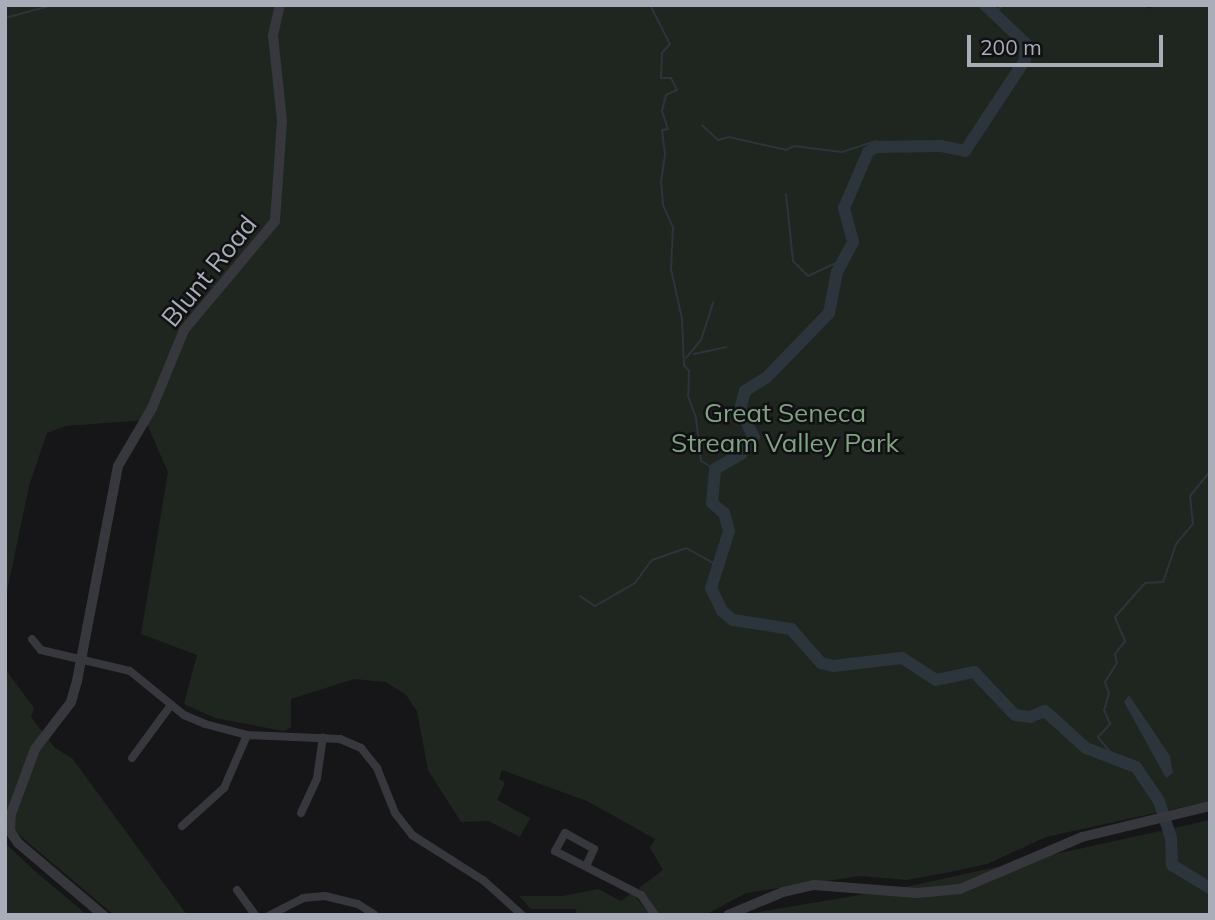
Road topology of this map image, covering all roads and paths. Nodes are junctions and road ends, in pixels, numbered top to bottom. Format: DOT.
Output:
graph roads {
  1 [pos="280,5"];
  2 [pos="32,639"];
  3 [pos="82,658"];
  4 [pos="171,705"];
  5 [pos="247,735"];
  6 [pos="323,737"];
  7 [pos="132,758"];
  8 [pos="1210,806"];
  9 [pos="301,813"];
  10 [pos="182,826"];
  11 [pos="586,866"];
  12 [pos="237,890"];
  13 [pos="103,915"];
  14 [pos="255,915"];
  15 [pos="270,915"];
  16 [pos="375,915"];
  17 [pos="522,915"];
  18 [pos="655,915"];
  19 [pos="728,915"];
  1 -- 3 [label="street, Blunt Road"];
  2 -- 3 [label="street"];
  3 -- 4 [label="street"];
  3 -- 13 [label="street, Blunt Road"];
  4 -- 5 [label="street"];
  4 -- 7 [label="street"];
  5 -- 6 [label="street"];
  5 -- 10 [label="street"];
  6 -- 9 [label="street"];
  6 -- 17 [label="street"];
  8 -- 19 [label="street"];
  11 -- 11 [label="street"];
  11 -- 18 [label="street"];
  12 -- 14 [label="street"];
  15 -- 16 [label="street"];
}
